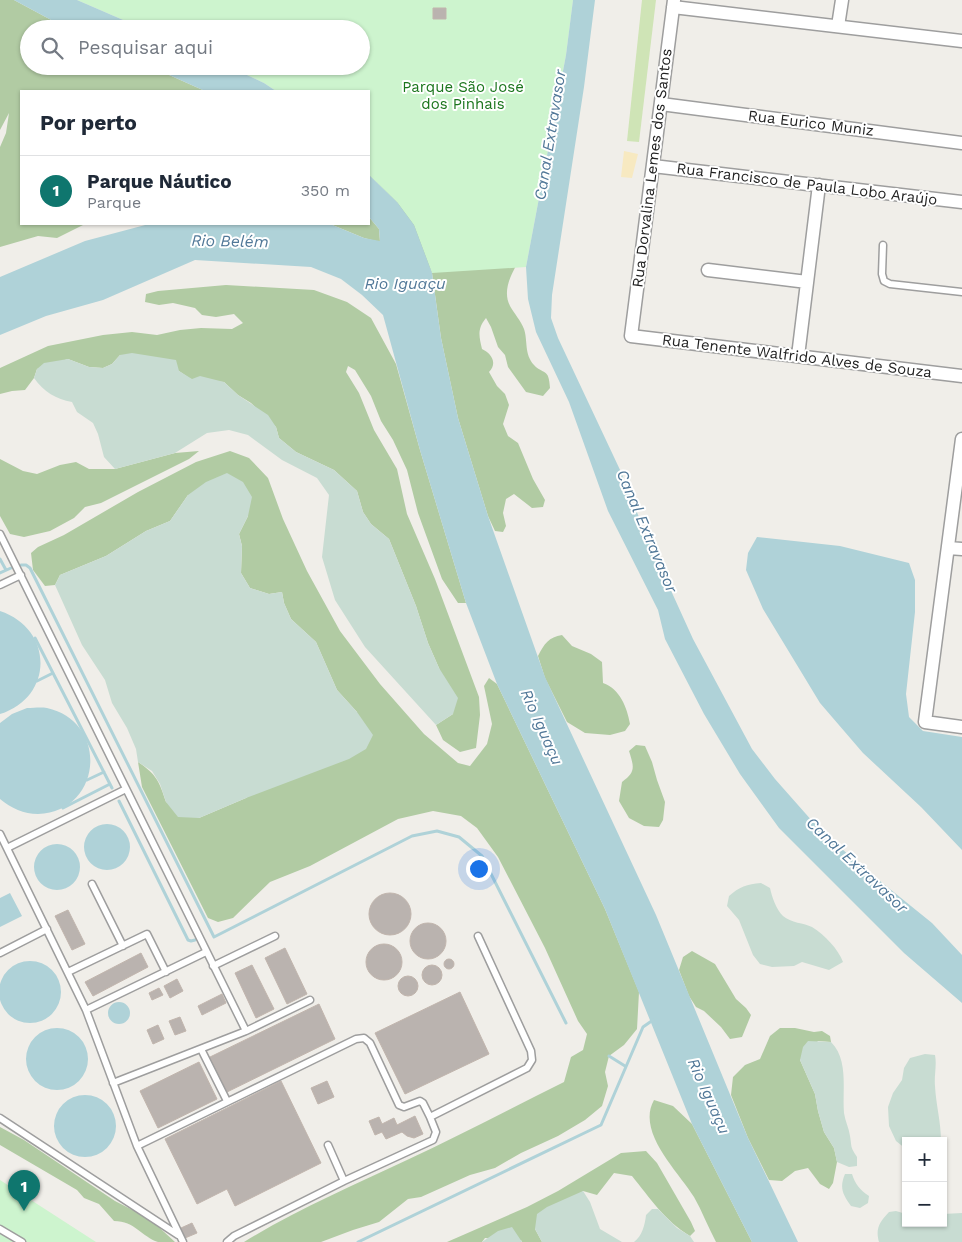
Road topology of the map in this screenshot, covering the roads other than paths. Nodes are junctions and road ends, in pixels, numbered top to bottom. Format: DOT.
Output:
graph roads {
  1 [pos="842,0"];
  2 [pos="673,3"];
  3 [pos="838,26"];
  4 [pos="962,41"];
  5 [pos="660,104"];
  6 [pos="962,143"];
  7 [pos="653,166"];
  8 [pos="819,185"];
  9 [pos="962,202"];
  10 [pos="883,245"];
  11 [pos="708,270"];
  12 [pos="807,282"];
  13 [pos="962,292"];
  14 [pos="631,336"];
  15 [pos="798,356"];
  16 [pos="962,376"];
  17 [pos="962,439"];
  18 [pos="0,534"];
  19 [pos="948,548"];
  20 [pos="962,549"];
  21 [pos="21,575"];
  22 [pos="0,585"];
  23 [pos="962,727"];
  24 [pos="126,789"];
  25 [pos="0,835"];
  26 [pos="7,848"];
  27 [pos="92,884"];
  28 [pos="47,929"];
  29 [pos="275,936"];
  30 [pos="478,936"];
  31 [pos="122,946"];
  32 [pos="206,952"];
  33 [pos="0,953"];
  34 [pos="213,966"];
  35 [pos="68,972"];
  36 [pos="166,972"];
  37 [pos="310,1000"];
  38 [pos="86,1010"];
  39 [pos="246,1031"];
  40 [pos="201,1049"];
  41 [pos="113,1083"];
  42 [pos="226,1101"];
  43 [pos="430,1117"];
  44 [pos="0,1118"];
  45 [pos="328,1145"];
  46 [pos="137,1146"];
  47 [pos="344,1181"];
  48 [pos="0,1229"];
  49 [pos="181,1239"];
  50 [pos="22,1242"];
  51 [pos="226,1242"];
  1 -- 3 [label="street"];
  2 -- 3 [label="street"];
  2 -- 5 [label="street, Rua Dorvalina Lemes dos Santos"];
  3 -- 4 [label="street"];
  5 -- 6 [label="street, Rua Eurico Muniz"];
  5 -- 7 [label="street, Rua Dorvalina Lemes dos Santos"];
  7 -- 8 [label="street, Rua Francisco de Paula Lobo Araújo"];
  7 -- 14 [label="street, Rua Dorvalina Lemes dos Santos"];
  8 -- 9 [label="street, Rua Francisco de Paula Lobo Araújo"];
  8 -- 12 [label="street"];
  10 -- 13 [label="lane"];
  11 -- 12 [label="street"];
  12 -- 15 [label="street"];
  14 -- 15 [label="street, Rua Tenente Walfrido Alves de Souza"];
  15 -- 16 [label="street, Rua Tenente Walfrido Alves de Souza"];
  17 -- 19 [label="street"];
  18 -- 21 [label="lane"];
  19 -- 20 [label="street"];
  19 -- 23 [label="street"];
  21 -- 22 [label="lane"];
  21 -- 24 [label="lane"];
  24 -- 26 [label="lane"];
  24 -- 32 [label="lane"];
  25 -- 26 [label="lane"];
  26 -- 28 [label="lane"];
  27 -- 31 [label="lane"];
  28 -- 33 [label="lane"];
  28 -- 35 [label="lane"];
  29 -- 34 [label="lane"];
  30 -- 43 [label="lane"];
  31 -- 35 [label="lane"];
  31 -- 36 [label="lane"];
  32 -- 34 [label="lane"];
  32 -- 36 [label="lane"];
  34 -- 39 [label="lane"];
  35 -- 38 [label="lane"];
  36 -- 38 [label="lane"];
  37 -- 39 [label="lane"];
  38 -- 41 [label="lane"];
  39 -- 40 [label="lane"];
  40 -- 41 [label="lane"];
  40 -- 42 [label="lane"];
  41 -- 46 [label="lane"];
  42 -- 43 [label="lane"];
  42 -- 46 [label="lane"];
  43 -- 47 [label="lane"];
  44 -- 49 [label="lane"];
  45 -- 47 [label="lane"];
  46 -- 49 [label="lane"];
  47 -- 51 [label="lane"];
  48 -- 50 [label="lane"];
}
